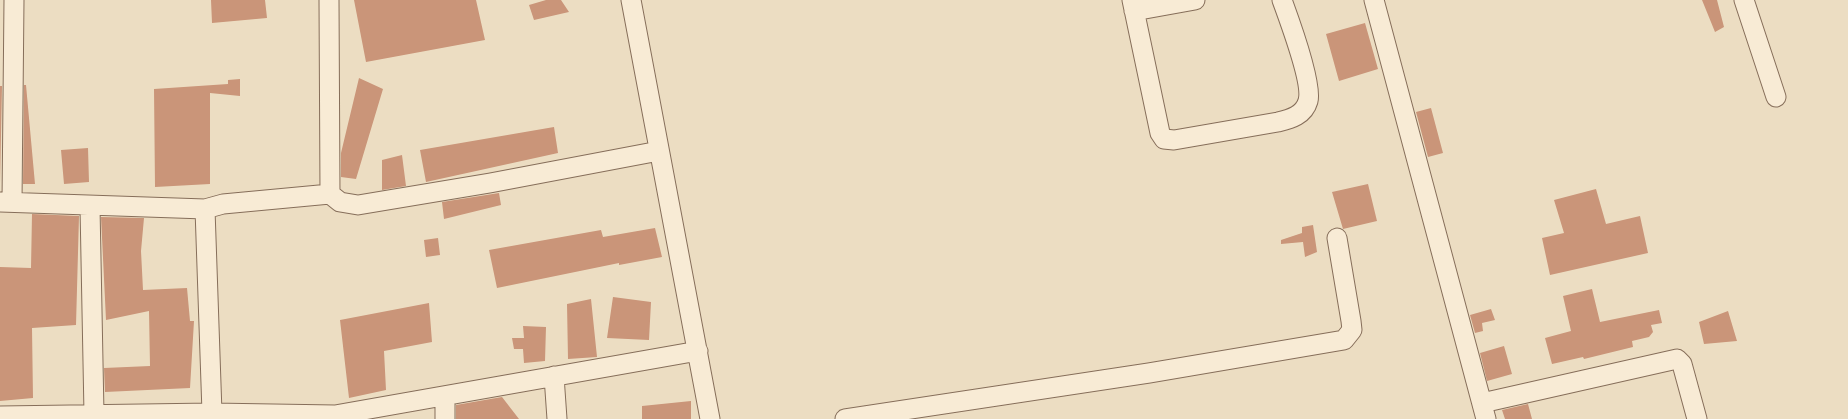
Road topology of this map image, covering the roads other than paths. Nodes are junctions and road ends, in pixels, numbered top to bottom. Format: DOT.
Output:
graph roads {
  1 [pos="14,0"];
  2 [pos="330,0"];
  3 [pos="631,0"];
  4 [pos="1195,0"];
  5 [pos="1282,0"];
  6 [pos="1374,0"];
  7 [pos="1744,0"];
  8 [pos="1133,6"];
  9 [pos="1776,97"];
  10 [pos="659,151"];
  11 [pos="330,194"];
  12 [pos="6,202"];
  13 [pos="90,207"];
  14 [pos="205,209"];
  15 [pos="1337,238"];
  16 [pos="698,352"];
  17 [pos="554,376"];
  18 [pos="445,396"];
  19 [pos="1484,411"];
  20 [pos="212,413"];
  21 [pos="0,416"];
  22 [pos="89,416"];
  23 [pos="183,416"];
  24 [pos="335,417"];
  25 [pos="445,419"];
  26 [pos="557,419"];
  27 [pos="710,419"];
  28 [pos="845,419"];
  29 [pos="1697,419"];
  1 -- 12 [label="street"];
  2 -- 11 [label="street"];
  3 -- 10 [label="street"];
  4 -- 8 [label="street"];
  5 -- 8 [label="street"];
  6 -- 19 [label="street"];
  7 -- 9 [label="street"];
  10 -- 11 [label="street"];
  10 -- 16 [label="street"];
  11 -- 14 [label="street"];
  12 -- 13 [label="street"];
  13 -- 14 [label="street"];
  13 -- 22 [label="street"];
  14 -- 20 [label="street"];
  15 -- 28 [label="street"];
  16 -- 17 [label="street"];
  16 -- 27 [label="street"];
  17 -- 18 [label="street"];
  17 -- 26 [label="street"];
  18 -- 24 [label="street"];
  18 -- 25 [label="street"];
  19 -- 29 [label="street"];
  20 -- 23 [label="street"];
  20 -- 24 [label="street"];
  21 -- 22 [label="street"];
  22 -- 23 [label="street"];
}
